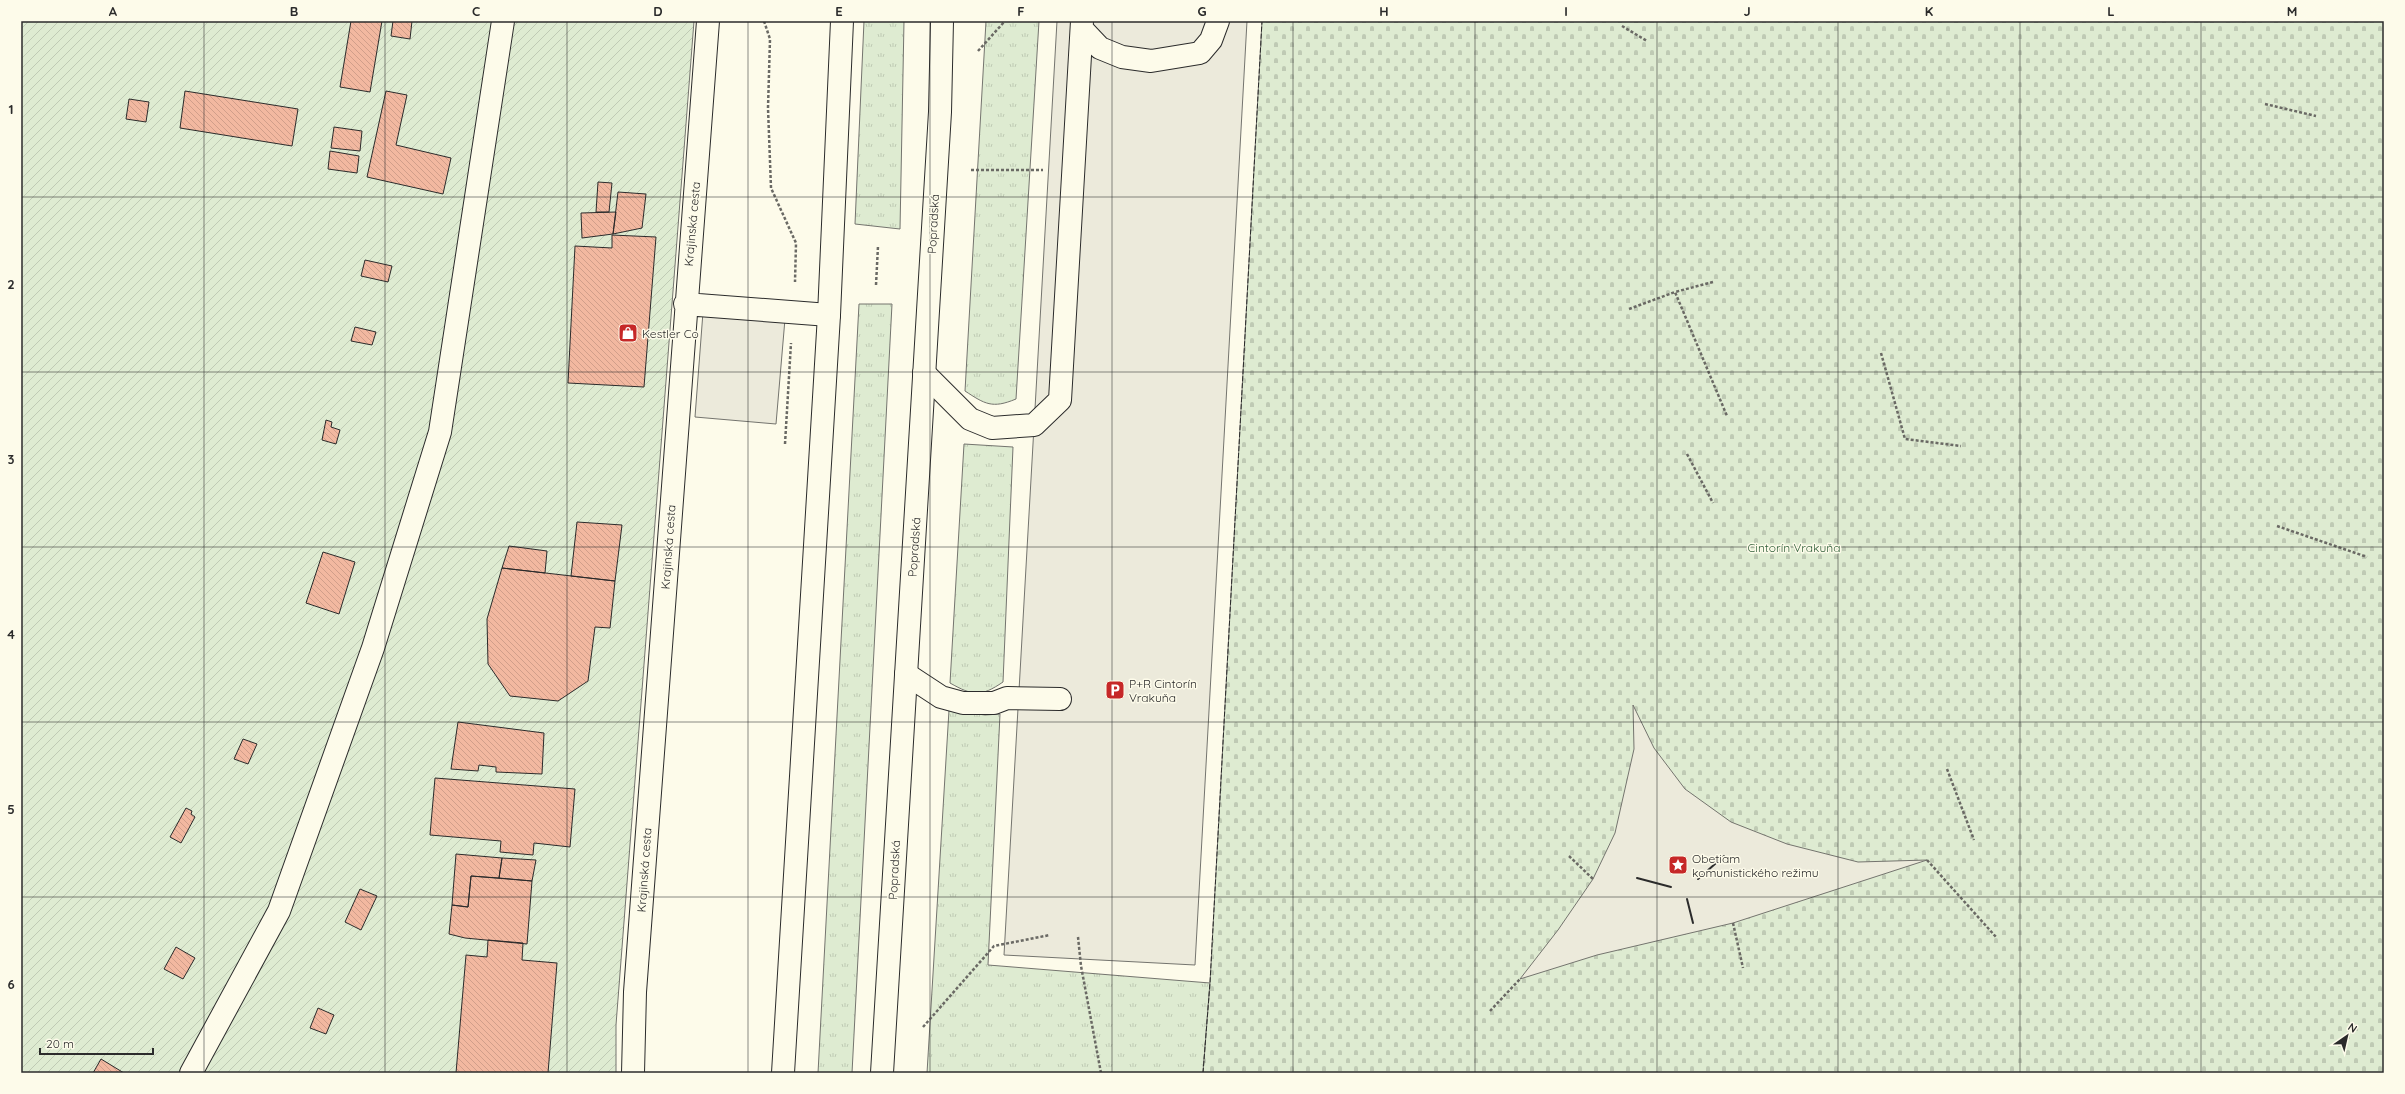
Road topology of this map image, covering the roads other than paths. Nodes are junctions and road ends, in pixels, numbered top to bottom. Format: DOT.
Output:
graph roads {
  1 [pos="504,21"];
  2 [pos="708,21"];
  3 [pos="842,21"];
  4 [pos="942,21"];
  5 [pos="1218,21"];
  6 [pos="1082,25"];
  7 [pos="685,304"];
  8 [pos="829,315"];
  9 [pos="924,373"];
  10 [pos="906,674"];
  11 [pos="1060,699"];
  12 [pos="191,1073"];
  13 [pos="633,1073"];
  14 [pos="783,1073"];
  15 [pos="882,1073"];
  1 -- 12 [label="street"];
  2 -- 7 [label="street, Krajinská cesta"];
  3 -- 8 [label="street"];
  4 -- 9 [label="street, Popradská"];
  5 -- 6 [label="street"];
  6 -- 9 [label="street"];
  7 -- 8 [label="street"];
  7 -- 13 [label="street, Krajinská cesta"];
  8 -- 14 [label="street"];
  9 -- 10 [label="street, Popradská"];
  10 -- 11 [label="street"];
  10 -- 15 [label="street, Popradská"];
}
